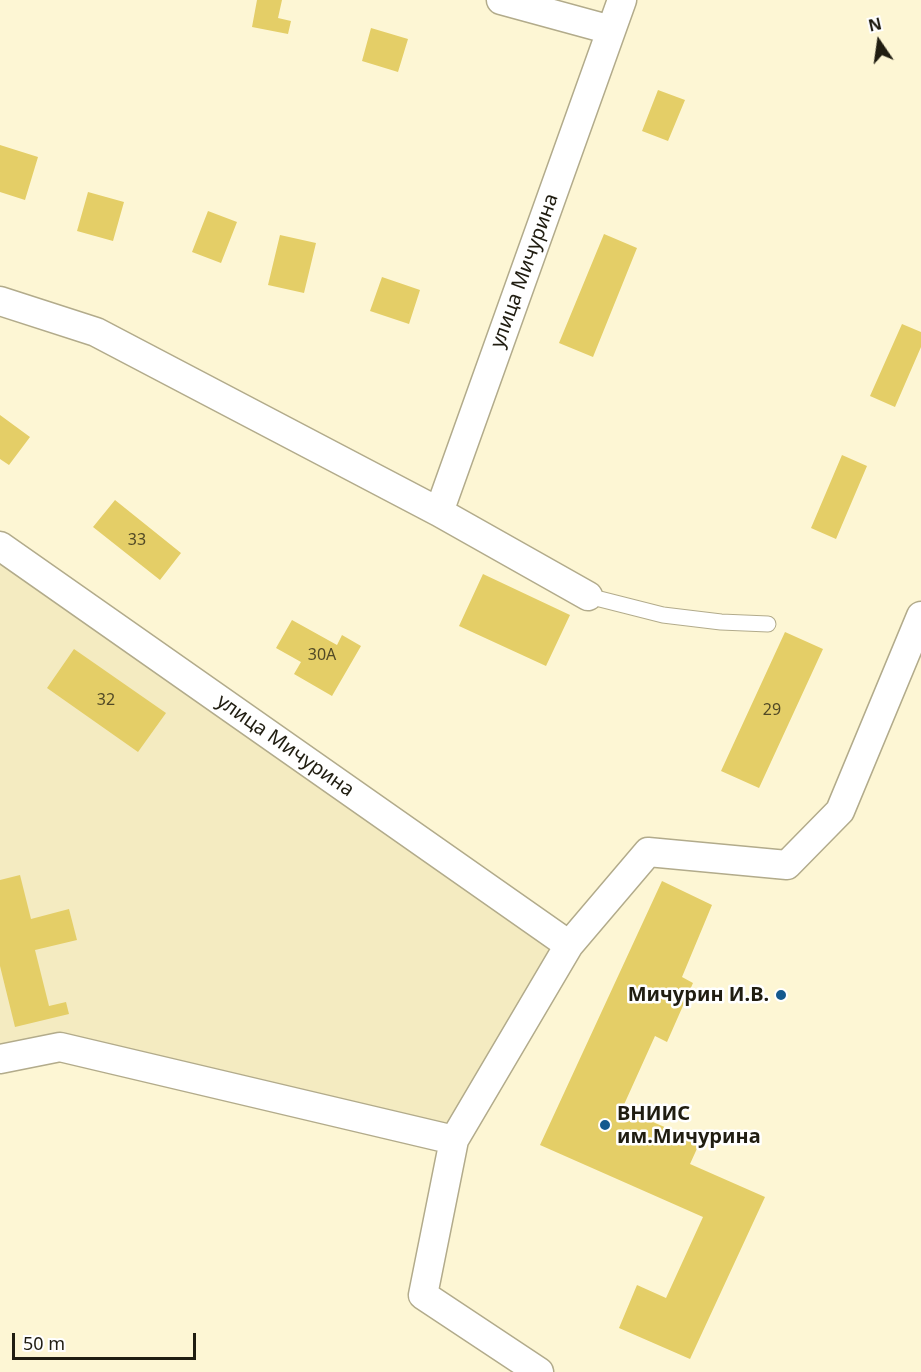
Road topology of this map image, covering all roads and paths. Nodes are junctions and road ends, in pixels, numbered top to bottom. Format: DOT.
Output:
graph roads {
  1 [pos="501,0"];
  2 [pos="622,0"];
  3 [pos="611,30"];
  4 [pos="0,302"];
  5 [pos="439,512"];
  6 [pos="0,546"];
  7 [pos="588,596"];
  8 [pos="921,616"];
  9 [pos="768,624"];
  10 [pos="569,945"];
  11 [pos="0,1059"];
  12 [pos="454,1140"];
  13 [pos="539,1372"];
  1 -- 3 [label="street"];
  2 -- 3 [label="street, улица Мичурина"];
  3 -- 5 [label="street, улица Мичурина"];
  4 -- 5 [label="street"];
  5 -- 7 [label="street"];
  6 -- 10 [label="street, улица Мичурина"];
  7 -- 9 [label="lane"];
  8 -- 10 [label="street"];
  10 -- 12 [label="street"];
  11 -- 12 [label="street"];
  12 -- 13 [label="street"];
}
